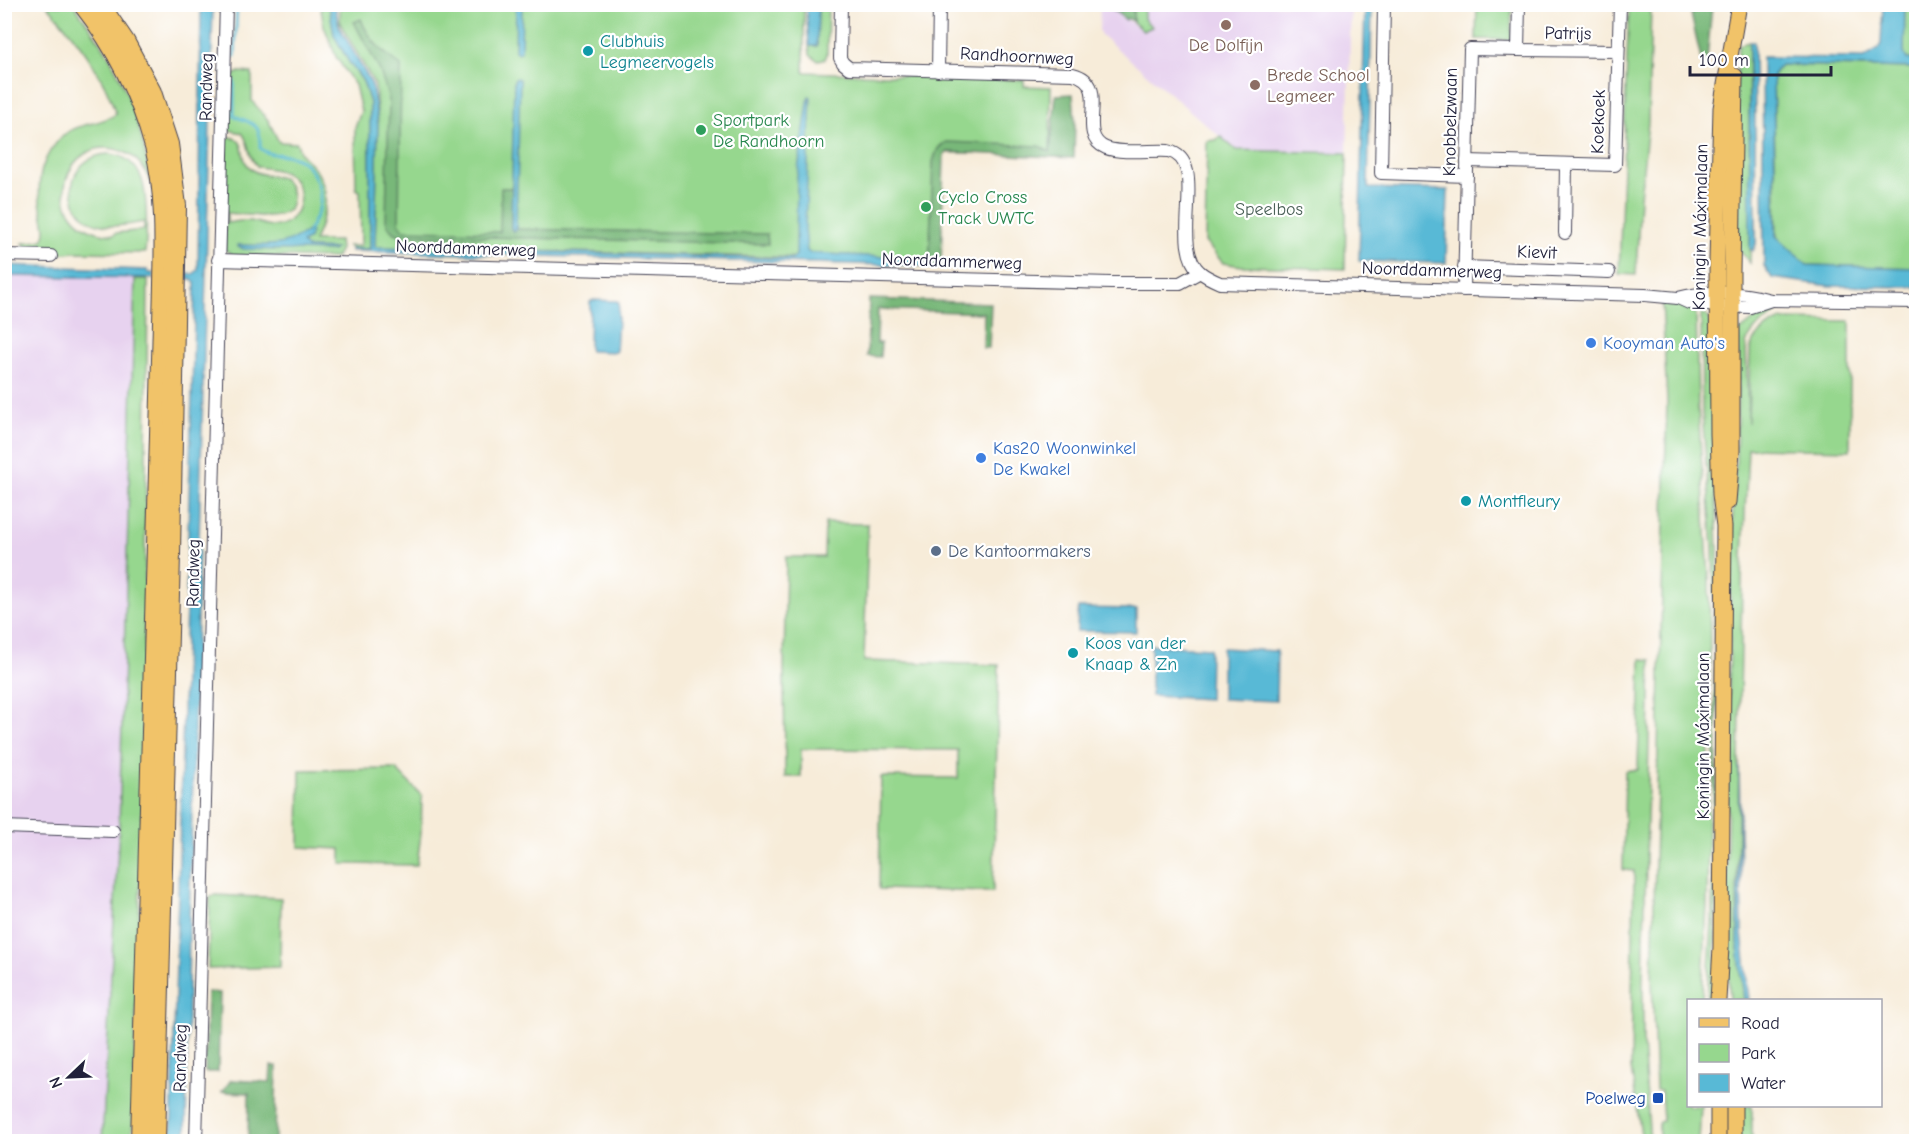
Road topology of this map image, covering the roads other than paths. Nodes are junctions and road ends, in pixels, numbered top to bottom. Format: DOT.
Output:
graph roads {
  1 [pos="82,4"];
  2 [pos="100,4"];
  3 [pos="226,4"];
  4 [pos="841,4"];
  5 [pos="939,4"];
  6 [pos="1384,4"];
  7 [pos="1519,4"];
  8 [pos="1620,4"];
  9 [pos="1738,4"];
  10 [pos="1518,50"];
  11 [pos="1618,51"];
  12 [pos="938,71"];
  13 [pos="1467,161"];
  14 [pos="1566,164"];
  15 [pos="1467,176"];
  16 [pos="1565,234"];
  17 [pos="4,255"];
  18 [pos="51,256"];
  19 [pos="219,260"];
  20 [pos="1464,267"];
  21 [pos="1200,272"];
  22 [pos="1609,272"];
  23 [pos="1464,290"];
  24 [pos="1725,300"];
  25 [pos="1917,302"];
  26 [pos="4,827"];
  27 [pos="113,831"];
  28 [pos="1721,947"];
  29 [pos="1718,999"];
  30 [pos="1726,999"];
  31 [pos="1718,1107"];
  32 [pos="1734,1107"];
  33 [pos="140,1142"];
  34 [pos="156,1142"];
  35 [pos="196,1142"];
  36 [pos="1718,1142"];
  37 [pos="1734,1142"];
  1 -- 33 [label="highway"];
  2 -- 34 [label="highway"];
  3 -- 19 [label="street, Randweg"];
  4 -- 12 [label="street, Randhoornweg"];
  5 -- 12 [label="street"];
  6 -- 15 [label="street"];
  7 -- 10 [label="street"];
  8 -- 11 [label="street, Koekoek"];
  9 -- 24 [label="main road, Koningin Máximalaan"];
  10 -- 11 [label="street, Patrijs"];
  10 -- 13 [label="street, Knobbelzwaan"];
  11 -- 14 [label="street, Koekoek"];
  12 -- 21 [label="street, Randhoornweg"];
  13 -- 14 [label="street, Koekoek"];
  13 -- 15 [label="street, Knobbelzwaan"];
  14 -- 16 [label="street"];
  15 -- 20 [label="street, Knobbelzwaan"];
  17 -- 18 [label="street"];
  19 -- 21 [label="street, Noorddammerweg"];
  19 -- 35 [label="street, Randweg"];
  20 -- 22 [label="street, Kievit"];
  20 -- 23 [label="street, Knobbelzwaan"];
  21 -- 23 [label="street, Noorddammerweg"];
  23 -- 24 [label="street, Noorddammerweg"];
  24 -- 25 [label="street, Noorddammerweg"];
  24 -- 28 [label="main road, Koningin Máximalaan"];
  26 -- 27 [label="street"];
  28 -- 29 [label="main road, Koningin Máximalaan"];
  28 -- 30 [label="main road, Koningin Máximalaan"];
  31 -- 36 [label="main road"];
  32 -- 37 [label="main road"];
}
